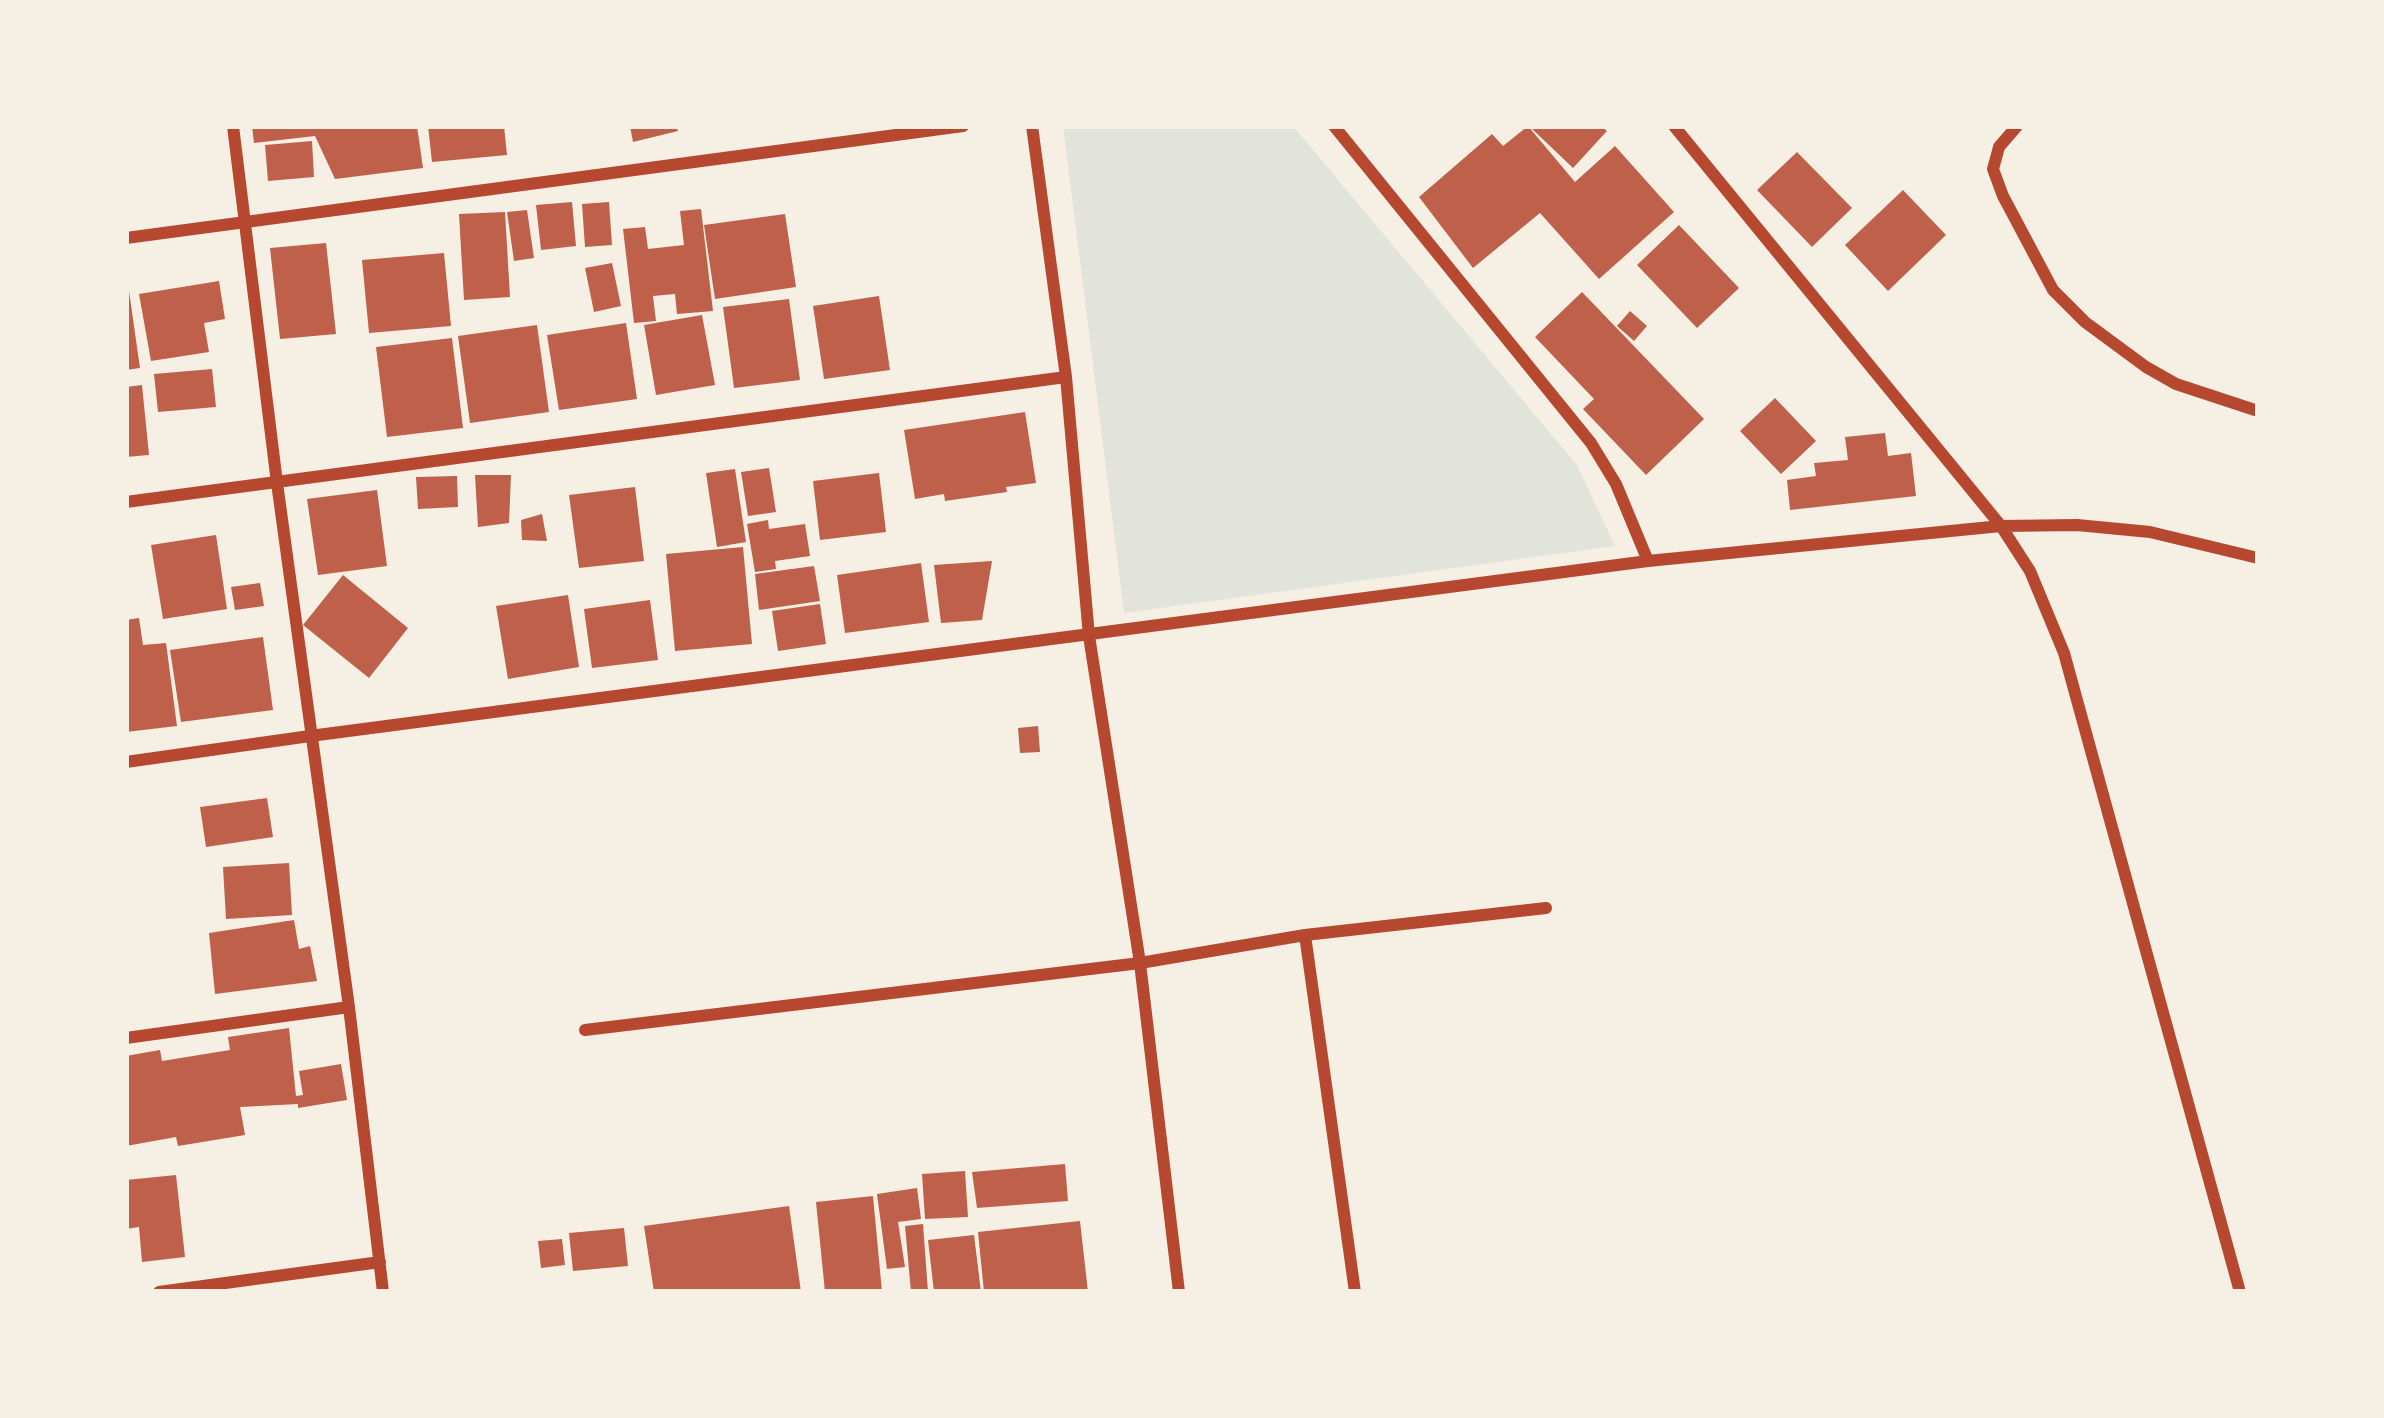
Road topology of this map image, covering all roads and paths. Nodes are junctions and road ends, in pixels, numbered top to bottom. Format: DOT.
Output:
graph roads {
  1 [pos="233,126"];
  2 [pos="963,126"];
  3 [pos="1032,126"];
  4 [pos="1334,126"];
  5 [pos="1674,126"];
  6 [pos="2017,126"];
  7 [pos="244,224"];
  8 [pos="126,238"];
  9 [pos="1066,377"];
  10 [pos="2258,411"];
  11 [pos="277,483"];
  12 [pos="126,502"];
  13 [pos="2001,526"];
  14 [pos="2258,558"];
  15 [pos="1648,561"];
  16 [pos="1089,636"];
  17 [pos="310,736"];
  18 [pos="126,762"];
  19 [pos="1546,908"];
  20 [pos="1306,935"];
  21 [pos="1140,963"];
  22 [pos="349,1007"];
  23 [pos="585,1030"];
  24 [pos="126,1038"];
  25 [pos="380,1262"];
  26 [pos="159,1292"];
  27 [pos="383,1292"];
  28 [pos="1179,1292"];
  29 [pos="1354,1292"];
  30 [pos="2240,1292"];
  1 -- 7 [label="street"];
  2 -- 7 [label="street"];
  3 -- 9 [label="street"];
  4 -- 15 [label="street"];
  5 -- 13 [label="street"];
  6 -- 10 [label="street"];
  7 -- 8 [label="street"];
  7 -- 11 [label="street"];
  9 -- 11 [label="street"];
  9 -- 16 [label="street"];
  11 -- 12 [label="street"];
  11 -- 17 [label="street"];
  13 -- 14 [label="street"];
  13 -- 15 [label="street"];
  13 -- 30 [label="street"];
  15 -- 16 [label="street"];
  16 -- 17 [label="street"];
  16 -- 21 [label="street"];
  17 -- 18 [label="street"];
  17 -- 22 [label="street"];
  19 -- 20 [label="street"];
  20 -- 21 [label="street"];
  20 -- 29 [label="street"];
  21 -- 23 [label="street"];
  21 -- 28 [label="street"];
  22 -- 24 [label="street"];
  22 -- 25 [label="street"];
  25 -- 26 [label="street"];
  25 -- 27 [label="street"];
}
